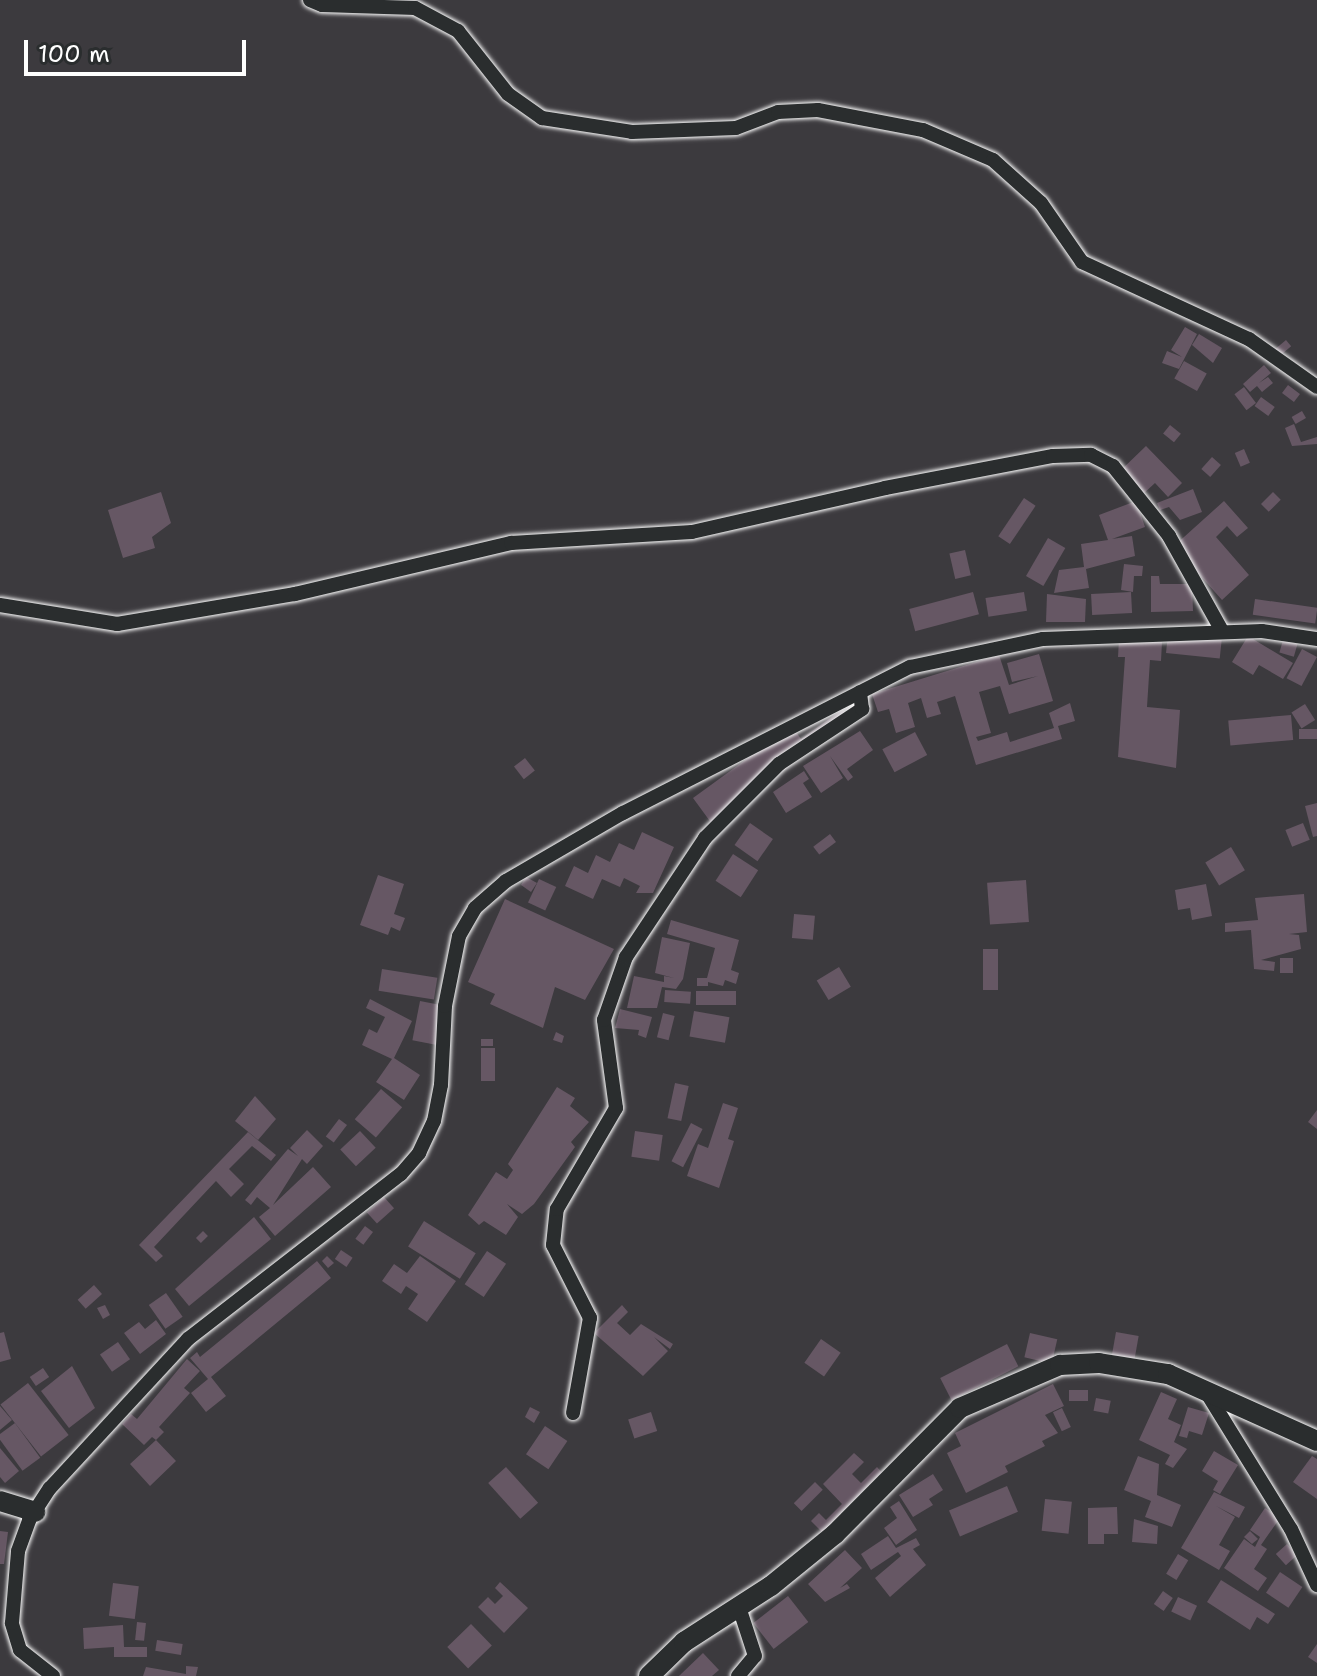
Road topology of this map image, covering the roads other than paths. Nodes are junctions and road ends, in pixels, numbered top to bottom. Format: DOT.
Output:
graph roads {
  1 [pos="310,0"];
  2 [pos="1317,387"];
  3 [pos="0,605"];
  4 [pos="1222,631"];
  5 [pos="1317,639"];
  6 [pos="860,692"];
  7 [pos="1203,1387"];
  8 [pos="573,1413"];
  9 [pos="1317,1441"];
  10 [pos="0,1501"];
  11 [pos="35,1512"];
  12 [pos="1317,1585"];
  13 [pos="739,1607"];
  14 [pos="20,1650"];
  15 [pos="30,1676"];
  16 [pos="53,1676"];
  17 [pos="649,1676"];
  18 [pos="738,1676"];
  1 -- 2 [label="street"];
  3 -- 4 [label="street"];
  4 -- 5 [label="street"];
  4 -- 6 [label="street"];
  6 -- 8 [label="street"];
  6 -- 11 [label="street"];
  7 -- 9 [label="main road"];
  7 -- 12 [label="street"];
  7 -- 13 [label="main road"];
  10 -- 11 [label="main road"];
  11 -- 14 [label="street"];
  13 -- 17 [label="main road"];
  13 -- 18 [label="street"];
  14 -- 15 [label="street"];
  14 -- 16 [label="street"];
}
